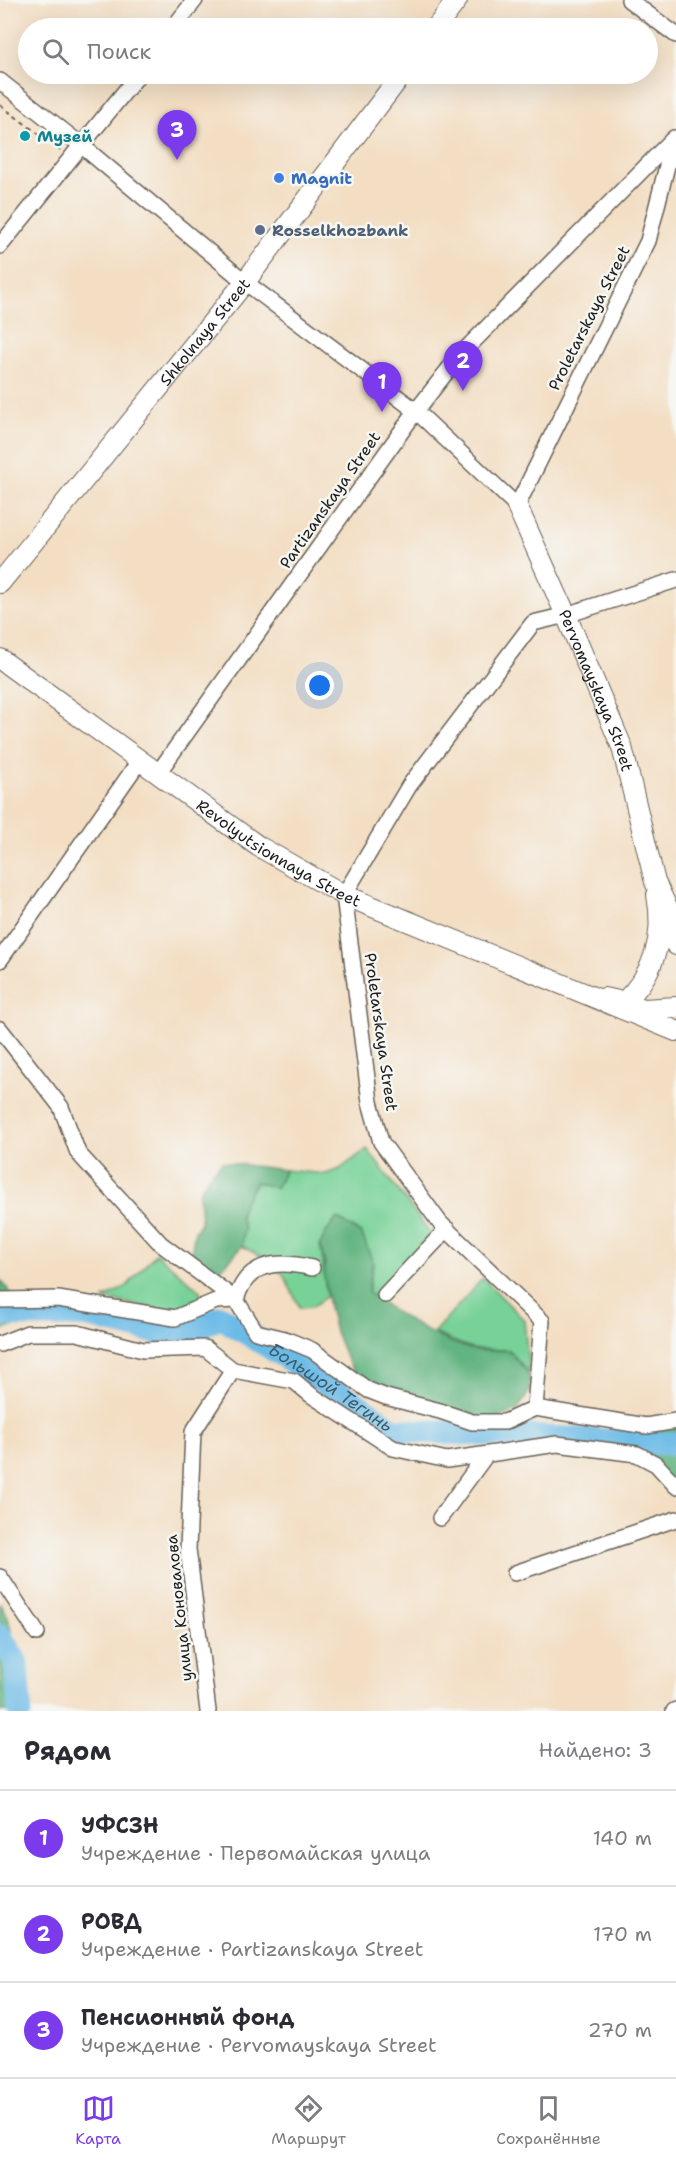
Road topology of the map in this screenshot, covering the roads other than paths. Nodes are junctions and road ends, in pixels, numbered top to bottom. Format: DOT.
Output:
graph roads {
  1 [pos="195,0"];
  2 [pos="457,0"];
  3 [pos="629,0"];
  4 [pos="181,18"];
  5 [pos="444,18"];
  6 [pos="653,18"];
  7 [pos="658,22"];
  8 [pos="676,35"];
  9 [pos="0,81"];
  10 [pos="131,84"];
  11 [pos="394,84"];
  12 [pos="675,136"];
  13 [pos="81,145"];
  14 [pos="0,246"];
  15 [pos="245,282"];
  16 [pos="416,411"];
  17 [pos="517,506"];
  18 [pos="676,580"];
  19 [pos="0,583"];
  20 [pos="566,615"];
  21 [pos="0,659"];
  22 [pos="140,760"];
  23 [pos="158,773"];
  24 [pos="344,894"];
  25 [pos="668,912"];
  26 [pos="676,945"];
  27 [pos="0,960"];
  28 [pos="587,995"];
  29 [pos="624,1002"];
  30 [pos="676,1007"];
  31 [pos="672,1027"];
  32 [pos="0,1029"];
  33 [pos="447,1229"];
  34 [pos="312,1268"];
  35 [pos="385,1295"];
  36 [pos="0,1300"];
  37 [pos="236,1300"];
  38 [pos="0,1344"];
  39 [pos="233,1370"];
  40 [pos="535,1408"];
  41 [pos="676,1421"];
  42 [pos="486,1455"];
  43 [pos="676,1486"];
  44 [pos="440,1518"];
  45 [pos="676,1519"];
  46 [pos="515,1573"];
  47 [pos="0,1577"];
  48 [pos="37,1633"];
  49 [pos="208,1711"];
  1 -- 4 [label="street"];
  2 -- 5 [label="street"];
  3 -- 6 [label="street"];
  7 -- 8 [label="street"];
  9 -- 13 [label="street"];
  10 -- 13 [label="street"];
  11 -- 15 [label="street, Shkolnaya Street"];
  12 -- 16 [label="street, Partizanskaya Street"];
  12 -- 17 [label="street, Proletarskaya Street"];
  13 -- 14 [label="street"];
  13 -- 15 [label="street"];
  15 -- 16 [label="street"];
  15 -- 19 [label="street, Shkolnaya Street"];
  16 -- 17 [label="street"];
  16 -- 23 [label="street, Partizanskaya Street"];
  17 -- 20 [label="street, Pervomayskaya Street"];
  18 -- 20 [label="street"];
  20 -- 24 [label="street"];
  20 -- 25 [label="street, Pervomayskaya Street"];
  21 -- 22 [label="street, Revolyutsionnaya Street"];
  22 -- 23 [label="street, Revolyutsionnaya Street"];
  22 -- 27 [label="street"];
  23 -- 24 [label="street, Revolyutsionnaya Street"];
  24 -- 28 [label="street, Revolyutsionnaya Street"];
  24 -- 33 [label="street, Proletarskaya Street"];
  25 -- 26 [label="street, Pervomayskaya Street"];
  25 -- 29 [label="street"];
  28 -- 29 [label="street"];
  28 -- 31 [label="street"];
  29 -- 30 [label="street"];
  32 -- 37 [label="street"];
  33 -- 35 [label="street"];
  33 -- 40 [label="street, Proletarskaya Street"];
  34 -- 37 [label="street"];
  36 -- 37 [label="street"];
  37 -- 40 [label="street"];
  38 -- 39 [label="street"];
  39 -- 42 [label="street"];
  39 -- 49 [label="street, улица Коновалова"];
  40 -- 41 [label="street"];
  42 -- 43 [label="street"];
  42 -- 44 [label="street"];
  45 -- 46 [label="street"];
  47 -- 48 [label="street"];
}
